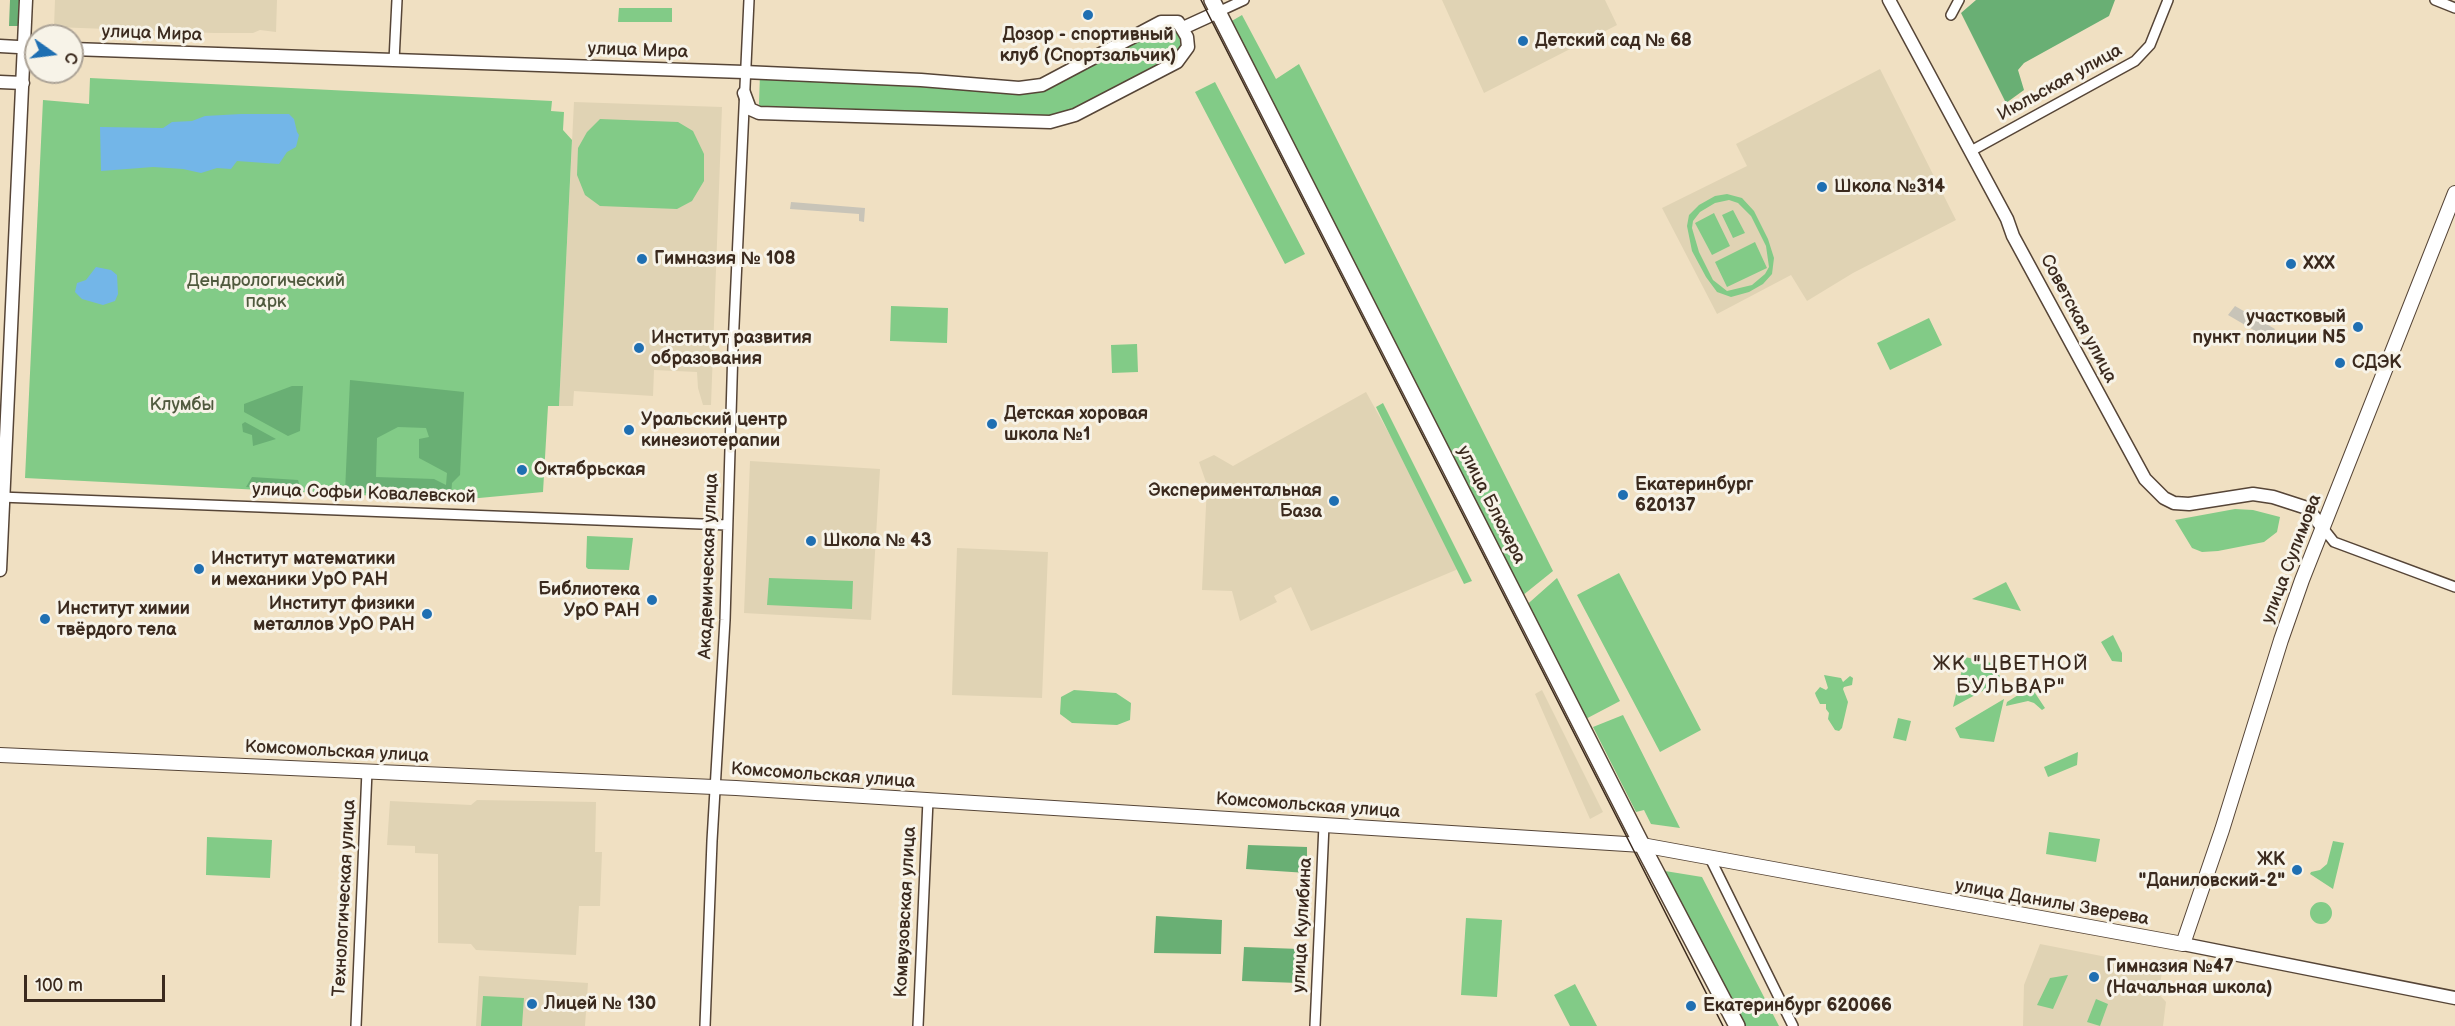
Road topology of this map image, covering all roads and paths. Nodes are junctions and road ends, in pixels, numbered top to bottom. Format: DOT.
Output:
graph roads {
  1 [pos="26,0"];
  2 [pos="397,0"];
  3 [pos="749,0"];
  4 [pos="1244,0"];
  5 [pos="1889,0"];
  6 [pos="1959,0"];
  7 [pos="2169,0"];
  8 [pos="2435,0"];
  9 [pos="1215,6"];
  10 [pos="2455,8"];
  11 [pos="1952,15"];
  12 [pos="28,24"];
  13 [pos="1183,28"];
  14 [pos="0,46"];
  15 [pos="24,47"];
  16 [pos="84,49"];
  17 [pos="394,61"];
  18 [pos="744,72"];
  19 [pos="24,78"];
  20 [pos="0,82"];
  21 [pos="23,83"];
  22 [pos="744,93"];
  23 [pos="1971,151"];
  24 [pos="2455,193"];
  25 [pos="2,497"];
  26 [pos="727,525"];
  27 [pos="2322,528"];
  28 [pos="0,570"];
  29 [pos="2455,587"];
  30 [pos="0,754"];
  31 [pos="367,771"];
  32 [pos="716,787"];
  33 [pos="928,800"];
  34 [pos="1324,825"];
  35 [pos="1642,845"];
  36 [pos="1710,858"];
  37 [pos="2183,944"];
  38 [pos="2455,998"];
  39 [pos="356,1026"];
  40 [pos="705,1026"];
  41 [pos="918,1026"];
  42 [pos="1315,1026"];
  43 [pos="1737,1026"];
  44 [pos="1793,1026"];
  1 -- 12 [label="street"];
  2 -- 17 [label="street"];
  3 -- 18 [label="street, Академическая улица"];
  4 -- 9 [label="street"];
  5 -- 23 [label="street, Советская улица"];
  6 -- 11 [label="street"];
  7 -- 23 [label="street, Июльская улица"];
  8 -- 10 [label="street"];
  9 -- 13 [label="street"];
  9 -- 35 [label="main road, улица Блюхера"];
  13 -- 18 [label="street, улица Мира"];
  13 -- 22 [label="street"];
  14 -- 15 [label="street"];
  16 -- 17 [label="street, улица Мира"];
  17 -- 18 [label="street, улица Мира"];
  18 -- 22 [label="street, Академическая улица"];
  19 -- 21 [label="street"];
  20 -- 21 [label="street"];
  21 -- 25 [label="street"];
  22 -- 26 [label="street, Академическая улица"];
  23 -- 27 [label="street, Советская улица"];
  24 -- 27 [label="main road, улица Сулимова"];
  25 -- 26 [label="street, улица Софьи Ковалевской"];
  25 -- 28 [label="street"];
  26 -- 32 [label="street, Академическая улица"];
  27 -- 29 [label="street"];
  27 -- 37 [label="main road, улица Сулимова"];
  30 -- 31 [label="main road, Комсомольская улица"];
  31 -- 32 [label="main road, Комсомольская улица"];
  31 -- 39 [label="street, Технологическая улица"];
  32 -- 33 [label="main road, Комсомольская улица"];
  32 -- 40 [label="street, Академическая улица"];
  33 -- 34 [label="main road, Комсомольская улица"];
  33 -- 41 [label="street, Комвузовская улица"];
  34 -- 35 [label="main road, Комсомольская улица"];
  34 -- 42 [label="street, улица Кулибина"];
  35 -- 36 [label="main road, улица Данилы Зверева"];
  35 -- 43 [label="main road, улица Блюхера"];
  36 -- 37 [label="main road, улица Данилы Зверева"];
  36 -- 44 [label="street"];
  37 -- 38 [label="street, улица Данилы Зверева"];
}
